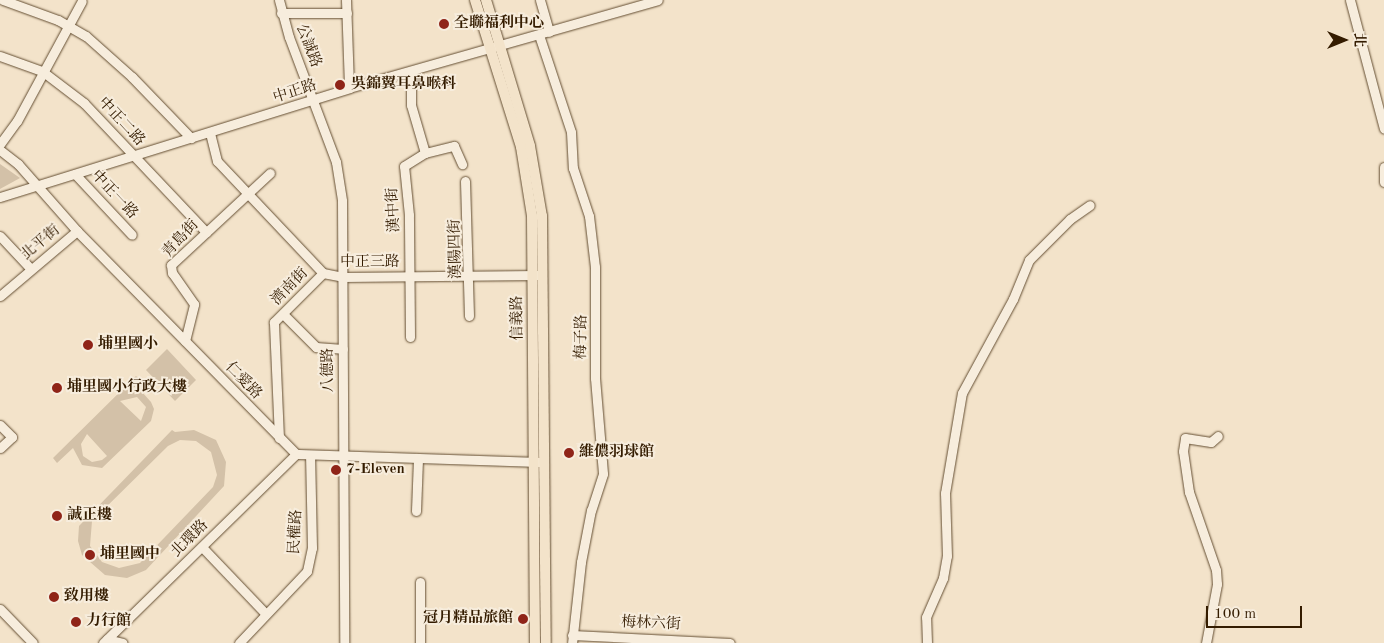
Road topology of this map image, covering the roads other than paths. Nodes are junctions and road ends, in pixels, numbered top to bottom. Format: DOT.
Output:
graph roads {
  1 [pos="2,0"];
  2 [pos="280,0"];
  3 [pos="346,0"];
  4 [pos="475,0"];
  5 [pos="486,0"];
  6 [pos="540,0"];
  7 [pos="658,0"];
  8 [pos="1350,0"];
  9 [pos="82,1"];
  10 [pos="281,13"];
  11 [pos="347,13"];
  12 [pos="69,25"];
  13 [pos="549,32"];
  14 [pos="539,35"];
  15 [pos="494,46"];
  16 [pos="0,56"];
  17 [pos="42,71"];
  18 [pos="411,71"];
  19 [pos="349,88"];
  20 [pos="314,100"];
  21 [pos="1384,129"];
  22 [pos="210,132"];
  23 [pos="191,138"];
  24 [pos="0,144"];
  25 [pos="0,150"];
  26 [pos="425,153"];
  27 [pos="134,156"];
  28 [pos="462,164"];
  29 [pos="1384,167"];
  30 [pos="270,173"];
  31 [pos="75,174"];
  32 [pos="466,181"];
  33 [pos="1384,182"];
  34 [pos="37,185"];
  35 [pos="247,194"];
  36 [pos="0,197"];
  37 [pos="1090,205"];
  38 [pos="77,231"];
  39 [pos="206,232"];
  40 [pos="132,235"];
  41 [pos="0,236"];
  42 [pos="31,269"];
  43 [pos="322,273"];
  44 [pos="538,275"];
  45 [pos="411,276"];
  46 [pos="470,276"];
  47 [pos="344,277"];
  48 [pos="0,296"];
  49 [pos="284,314"];
  50 [pos="469,316"];
  51 [pos="410,337"];
  52 [pos="185,341"];
  53 [pos="343,349"];
  54 [pos="0,425"];
  55 [pos="1218,436"];
  56 [pos="279,438"];
  57 [pos="0,448"];
  58 [pos="296,454"];
  59 [pos="310,455"];
  60 [pos="343,456"];
  61 [pos="418,458"];
  62 [pos="538,462"];
  63 [pos="416,511"];
  64 [pos="202,547"];
  65 [pos="420,582"];
  66 [pos="0,609"];
  67 [pos="265,613"];
  68 [pos="572,639"];
  69 [pos="105,641"];
  70 [pos="669,641"];
  71 [pos="33,643"];
  72 [pos="123,643"];
  73 [pos="239,643"];
  74 [pos="344,643"];
  75 [pos="420,643"];
  76 [pos="535,643"];
  77 [pos="546,643"];
  78 [pos="730,643"];
  79 [pos="927,643"];
  80 [pos="1206,643"];
  1 -- 12 [label="street"];
  2 -- 10 [label="street, 公誠路"];
  3 -- 11 [label="street"];
  4 -- 15 [label="main road, 信義路"];
  5 -- 15 [label="main road, 信義路"];
  6 -- 13 [label="street"];
  7 -- 13 [label="street, 中正路"];
  8 -- 21 [label="street"];
  9 -- 12 [label="street"];
  10 -- 11 [label="street"];
  10 -- 20 [label="street, 公誠路"];
  11 -- 19 [label="street"];
  12 -- 17 [label="street"];
  12 -- 23 [label="street"];
  13 -- 14 [label="street, 中正路"];
  14 -- 15 [label="street, 中正路"];
  14 -- 68 [label="street, 梅子路"];
  15 -- 18 [label="street, 中正路"];
  15 -- 44 [label="main road, 信義路"];
  16 -- 17 [label="street, 中正二路"];
  17 -- 24 [label="street"];
  17 -- 27 [label="street, 中正二路"];
  18 -- 19 [label="street, 中正路"];
  18 -- 26 [label="street"];
  19 -- 20 [label="street, 中正路"];
  20 -- 22 [label="street, 中正路"];
  20 -- 47 [label="street, 八德路"];
  22 -- 23 [label="street, 中正路"];
  22 -- 35 [label="street, 中正三路"];
  23 -- 27 [label="street, 中正路"];
  25 -- 34 [label="street, 仁愛路"];
  26 -- 28 [label="street"];
  26 -- 45 [label="street, 漢中街"];
  27 -- 31 [label="street, 中正路"];
  27 -- 39 [label="street, 中正二路"];
  29 -- 33 [label="street"];
  30 -- 35 [label="street, 青島街"];
  31 -- 34 [label="street, 中正路"];
  31 -- 40 [label="street, 中正一路"];
  32 -- 46 [label="street, 漢陽四街"];
  34 -- 36 [label="street, 中正路"];
  34 -- 38 [label="street, 仁愛路"];
  35 -- 39 [label="street, 青島街"];
  35 -- 43 [label="street, 中正三路"];
  37 -- 79 [label="street"];
  38 -- 42 [label="street, 北平街"];
  38 -- 52 [label="street, 仁愛路"];
  39 -- 52 [label="street, 青島街"];
  41 -- 42 [label="street"];
  42 -- 48 [label="street, 北平街"];
  43 -- 47 [label="street, 中正三路"];
  43 -- 49 [label="street, 濟南街"];
  44 -- 46 [label="street, 中正三路"];
  44 -- 62 [label="main road, 信義路"];
  45 -- 46 [label="street, 中正三路"];
  45 -- 47 [label="street, 中正三路"];
  45 -- 51 [label="street, 漢中街"];
  46 -- 50 [label="street, 漢陽四街"];
  47 -- 53 [label="street, 八德路"];
  49 -- 53 [label="street"];
  49 -- 56 [label="street, 濟南街"];
  52 -- 56 [label="street, 仁愛路"];
  53 -- 60 [label="street, 八德路"];
  54 -- 57 [label="street"];
  55 -- 80 [label="street"];
  56 -- 58 [label="street, 仁愛路"];
  58 -- 59 [label="street"];
  58 -- 64 [label="street, 北環路"];
  59 -- 60 [label="street"];
  59 -- 67 [label="street, 民權路"];
  60 -- 61 [label="street"];
  60 -- 74 [label="street, 八德路"];
  61 -- 62 [label="street"];
  61 -- 63 [label="street"];
  62 -- 76 [label="main road, 信義路"];
  62 -- 77 [label="main road, 信義路"];
  64 -- 67 [label="street"];
  64 -- 69 [label="street, 北環路"];
  65 -- 75 [label="street"];
  66 -- 71 [label="street"];
  67 -- 73 [label="street, 民權路"];
  68 -- 70 [label="street, 梅林六街"];
  69 -- 72 [label="street"];
  70 -- 78 [label="street, 梅林六街"];
}
